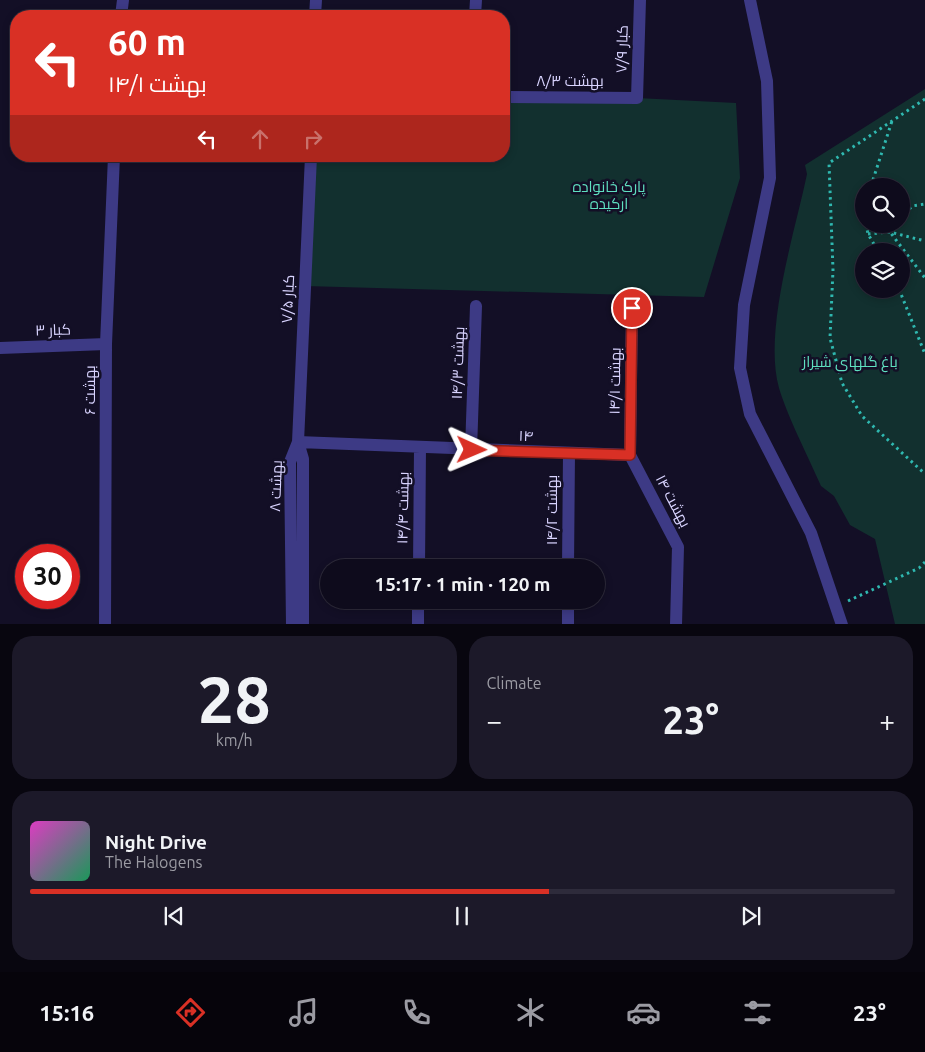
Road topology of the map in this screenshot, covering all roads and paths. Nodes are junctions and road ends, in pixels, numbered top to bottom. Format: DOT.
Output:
graph roads {
  1 [pos="640,0"];
  2 [pos="750,0"];
  3 [pos="510,97"];
  4 [pos="637,98"];
  5 [pos="925,99"];
  6 [pos="893,120"];
  7 [pos="114,162"];
  8 [pos="311,162"];
  9 [pos="874,178"];
  10 [pos="925,204"];
  11 [pos="910,208"];
  12 [pos="879,233"];
  13 [pos="891,233"];
  14 [pos="894,233"];
  15 [pos="868,234"];
  16 [pos="925,241"];
  17 [pos="873,243"];
  18 [pos="925,278"];
  19 [pos="903,298"];
  20 [pos="476,306"];
  21 [pos="632,308"];
  22 [pos="106,344"];
  23 [pos="0,348"];
  24 [pos="925,354"];
  25 [pos="298,442"];
  26 [pos="420,448"];
  27 [pos="472,450"];
  28 [pos="569,453"];
  29 [pos="630,455"];
  30 [pos="925,474"];
  31 [pos="419,559"];
  32 [pos="568,559"];
  33 [pos="925,562"];
  34 [pos="836,607"];
  35 [pos="568,609"];
  36 [pos="105,624"];
  37 [pos="292,624"];
  38 [pos="303,624"];
  39 [pos="568,624"];
  40 [pos="676,624"];
  41 [pos="842,624"];
  1 -- 4 [label="street, ۷/۹ کبار"];
  2 -- 34 [label="street"];
  3 -- 4 [label="street, بهشت ۸/۳"];
  5 -- 6 [label="path"];
  6 -- 9 [label="path"];
  6 -- 30 [label="path"];
  7 -- 22 [label="street, ۶ بهشت"];
  8 -- 25 [label="street, ۷/۵ کبار"];
  10 -- 11 [label="path"];
  12 -- 15 [label="path"];
  13 -- 18 [label="path"];
  14 -- 16 [label="path"];
  15 -- 17 [label="path"];
  19 -- 24 [label="path"];
  20 -- 27 [label="street, ۱۴/۳ بهشت"];
  21 -- 29 [label="street, ۱۴/۱ بهشت"];
  22 -- 23 [label="street, ۳ کبار"];
  22 -- 36 [label="street, ۶ بهشت"];
  25 -- 26 [label="street, ۱۴"];
  25 -- 37 [label="street, ۸ بهشت"];
  25 -- 38 [label="street, ۸ بهشت"];
  26 -- 27 [label="street, ۱۴"];
  26 -- 31 [label="street, ۱۴/۴ بهشت"];
  27 -- 28 [label="street, ۱۴"];
  28 -- 29 [label="street, ۱۴"];
  28 -- 32 [label="street, ۱۴/۲ بهشت"];
  29 -- 40 [label="street, ۱۴ بهشت"];
  33 -- 34 [label="path"];
  34 -- 41 [label="street"];
  35 -- 39 [label="street"];
}
